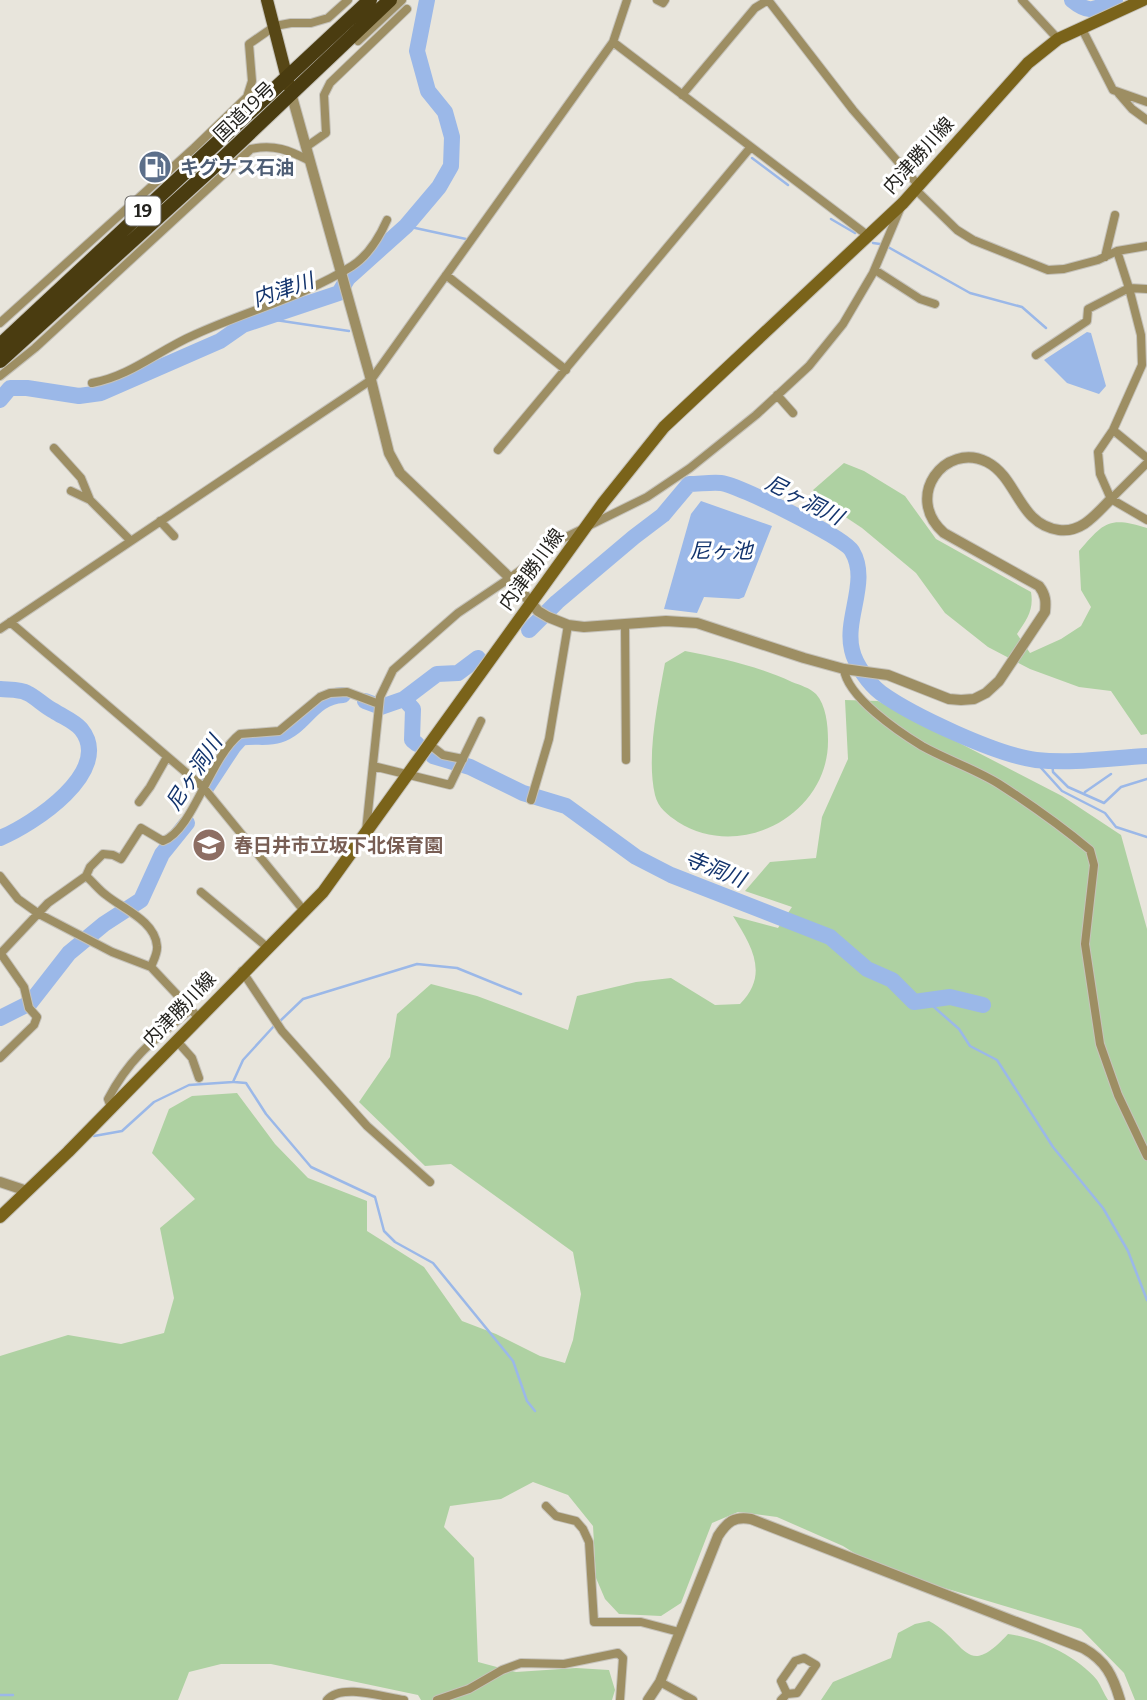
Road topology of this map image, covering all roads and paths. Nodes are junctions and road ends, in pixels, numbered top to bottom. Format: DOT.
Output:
graph roads {
  1 [pos="267,0"];
  2 [pos="348,0"];
  3 [pos="370,0"];
  4 [pos="390,0"];
  5 [pos="402,0"];
  6 [pos="627,0"];
  7 [pos="657,0"];
  8 [pos="665,0"];
  9 [pos="768,0"];
  10 [pos="1022,0"];
  11 [pos="1143,0"];
  12 [pos="407,9"];
  13 [pos="275,26"];
  14 [pos="1081,27"];
  15 [pos="1058,39"];
  16 [pos="358,41"];
  17 [pos="613,42"];
  18 [pos="289,86"];
  19 [pos="1119,94"];
  20 [pos="682,95"];
  21 [pos="1147,102"];
  22 [pos="1147,120"];
  23 [pos="306,147"];
  24 [pos="750,148"];
  25 [pos="310,161"];
  26 [pos="918,188"];
  27 [pos="903,203"];
  28 [pos="1115,215"];
  29 [pos="387,220"];
  30 [pos="867,235"];
  31 [pos="1147,246"];
  32 [pos="1117,251"];
  33 [pos="1105,257"];
  34 [pos="875,270"];
  35 [pos="341,272"];
  36 [pos="446,275"];
  37 [pos="1129,288"];
  38 [pos="1147,289"];
  39 [pos="935,304"];
  40 [pos="0,323"];
  41 [pos="0,345"];
  42 [pos="1036,355"];
  43 [pos="0,361"];
  44 [pos="1144,366"];
  45 [pos="566,370"];
  46 [pos="0,376"];
  47 [pos="371,380"];
  48 [pos="92,383"];
  49 [pos="778,395"];
  50 [pos="793,413"];
  51 [pos="1114,430"];
  52 [pos="54,448"];
  53 [pos="498,450"];
  54 [pos="1147,457"];
  55 [pos="1147,463"];
  56 [pos="71,491"];
  57 [pos="1111,499"];
  58 [pos="90,500"];
  59 [pos="1147,520"];
  60 [pos="160,521"];
  61 [pos="586,526"];
  62 [pos="174,536"];
  63 [pos="131,541"];
  64 [pos="510,579"];
  65 [pos="539,610"];
  66 [pos="10,622"];
  67 [pos="625,624"];
  68 [pos="568,625"];
  69 [pos="0,629"];
  70 [pos="844,669"];
  71 [pos="379,704"];
  72 [pos="481,721"];
  73 [pos="429,744"];
  74 [pos="167,757"];
  75 [pos="463,759"];
  76 [pos="626,760"];
  77 [pos="373,766"];
  78 [pos="408,773"];
  79 [pos="203,787"];
  80 [pos="531,800"];
  81 [pos="139,802"];
  82 [pos="366,832"];
  83 [pos="0,876"];
  84 [pos="86,876"];
  85 [pos="201,892"];
  86 [pos="305,912"];
  87 [pos="39,914"];
  88 [pos="267,947"];
  89 [pos="1,954"];
  90 [pos="150,967"];
  91 [pos="242,971"];
  92 [pos="194,1014"];
  93 [pos="176,1040"];
  94 [pos="0,1058"];
  95 [pos="199,1077"];
  96 [pos="111,1107"];
  97 [pos="1147,1156"];
  98 [pos="0,1182"];
  99 [pos="430,1182"];
  100 [pos="27,1191"];
  101 [pos="0,1217"];
  102 [pos="546,1506"];
  103 [pos="679,1632"];
  104 [pos="660,1682"];
  105 [pos="784,1697"];
  106 [pos="327,1700"];
  107 [pos="404,1700"];
  108 [pos="437,1700"];
  109 [pos="620,1700"];
  110 [pos="648,1700"];
  111 [pos="693,1700"];
  112 [pos="1120,1700"];
  1 -- 13 [label="main road"];
  2 -- 13 [label="street"];
  3 -- 18 [label="highway, 国道19号 / 19"];
  4 -- 18 [label="highway, 国道19号 / 19"];
  5 -- 16 [label="street"];
  6 -- 17 [label="street"];
  7 -- 8 [label="street"];
  9 -- 20 [label="street"];
  9 -- 26 [label="street"];
  10 -- 15 [label="street"];
  11 -- 14 [label="main road, 内津勝川線"];
  12 -- 23 [label="street"];
  13 -- 18 [label="main road"];
  13 -- 40 [label="street"];
  14 -- 15 [label="main road, 内津勝川線"];
  14 -- 19 [label="street"];
  15 -- 26 [label="main road, 内津勝川線"];
  17 -- 20 [label="street"];
  17 -- 36 [label="street"];
  18 -- 23 [label="street"];
  18 -- 41 [label="highway, 国道19号 / 19"];
  18 -- 43 [label="highway, 国道19号 / 19"];
  19 -- 21 [label="street"];
  19 -- 22 [label="street"];
  20 -- 24 [label="street"];
  23 -- 25 [label="street"];
  24 -- 30 [label="street"];
  24 -- 45 [label="street"];
  25 -- 35 [label="street"];
  25 -- 46 [label="street"];
  26 -- 27 [label="main road, 内津勝川線"];
  26 -- 33 [label="street"];
  27 -- 30 [label="main road, 内津勝川線"];
  27 -- 34 [label="street"];
  28 -- 33 [label="street"];
  29 -- 35 [label="street"];
  30 -- 61 [label="main road, 内津勝川線"];
  31 -- 32 [label="street"];
  32 -- 33 [label="street"];
  32 -- 37 [label="street"];
  34 -- 39 [label="street"];
  34 -- 49 [label="street"];
  35 -- 47 [label="street"];
  35 -- 48 [label="street"];
  36 -- 45 [label="street"];
  36 -- 47 [label="street"];
  37 -- 38 [label="street"];
  37 -- 42 [label="street"];
  37 -- 44 [label="street"];
  44 -- 51 [label="street"];
  45 -- 53 [label="street"];
  47 -- 60 [label="street"];
  47 -- 64 [label="street"];
  49 -- 50 [label="street"];
  49 -- 61 [label="street"];
  51 -- 54 [label="street"];
  51 -- 57 [label="street"];
  52 -- 58 [label="street"];
  55 -- 57 [label="street"];
  56 -- 58 [label="street"];
  57 -- 59 [label="street"];
  57 -- 70 [label="street"];
  58 -- 63 [label="street"];
  60 -- 62 [label="street"];
  60 -- 63 [label="street"];
  61 -- 64 [label="street"];
  61 -- 65 [label="main road, 内津勝川線"];
  63 -- 66 [label="street"];
  64 -- 65 [label="street"];
  64 -- 71 [label="street"];
  65 -- 68 [label="street"];
  65 -- 73 [label="main road, 内津勝川線"];
  66 -- 69 [label="street"];
  66 -- 74 [label="street"];
  67 -- 68 [label="street"];
  67 -- 70 [label="street"];
  67 -- 76 [label="street"];
  68 -- 80 [label="street"];
  70 -- 97 [label="street"];
  71 -- 77 [label="street"];
  71 -- 79 [label="street"];
  72 -- 75 [label="street"];
  73 -- 75 [label="street"];
  73 -- 78 [label="main road, 内津勝川線"];
  74 -- 79 [label="street"];
  74 -- 81 [label="street"];
  75 -- 78 [label="street"];
  77 -- 78 [label="street"];
  77 -- 82 [label="street"];
  78 -- 82 [label="main road, 内津勝川線"];
  79 -- 84 [label="street"];
  79 -- 86 [label="street"];
  82 -- 86 [label="main road, 内津勝川線"];
  83 -- 87 [label="street"];
  84 -- 87 [label="street"];
  84 -- 90 [label="street"];
  85 -- 88 [label="street"];
  86 -- 88 [label="main road, 内津勝川線"];
  87 -- 89 [label="street"];
  87 -- 90 [label="street"];
  88 -- 91 [label="main road, 内津勝川線"];
  89 -- 94 [label="street"];
  90 -- 92 [label="street"];
  91 -- 92 [label="main road, 内津勝川線"];
  91 -- 99 [label="street"];
  92 -- 93 [label="main road, 内津勝川線"];
  92 -- 96 [label="street"];
  93 -- 95 [label="street"];
  93 -- 96 [label="main road, 内津勝川線"];
  96 -- 100 [label="main road, 内津勝川線"];
  98 -- 100 [label="street"];
  100 -- 101 [label="main road, 内津勝川線"];
  102 -- 103 [label="street"];
  103 -- 104 [label="street"];
  103 -- 112 [label="street"];
  104 -- 110 [label="street"];
  104 -- 111 [label="street"];
  105 -- 105 [label="street"];
  106 -- 107 [label="street"];
  108 -- 109 [label="street"];
}
